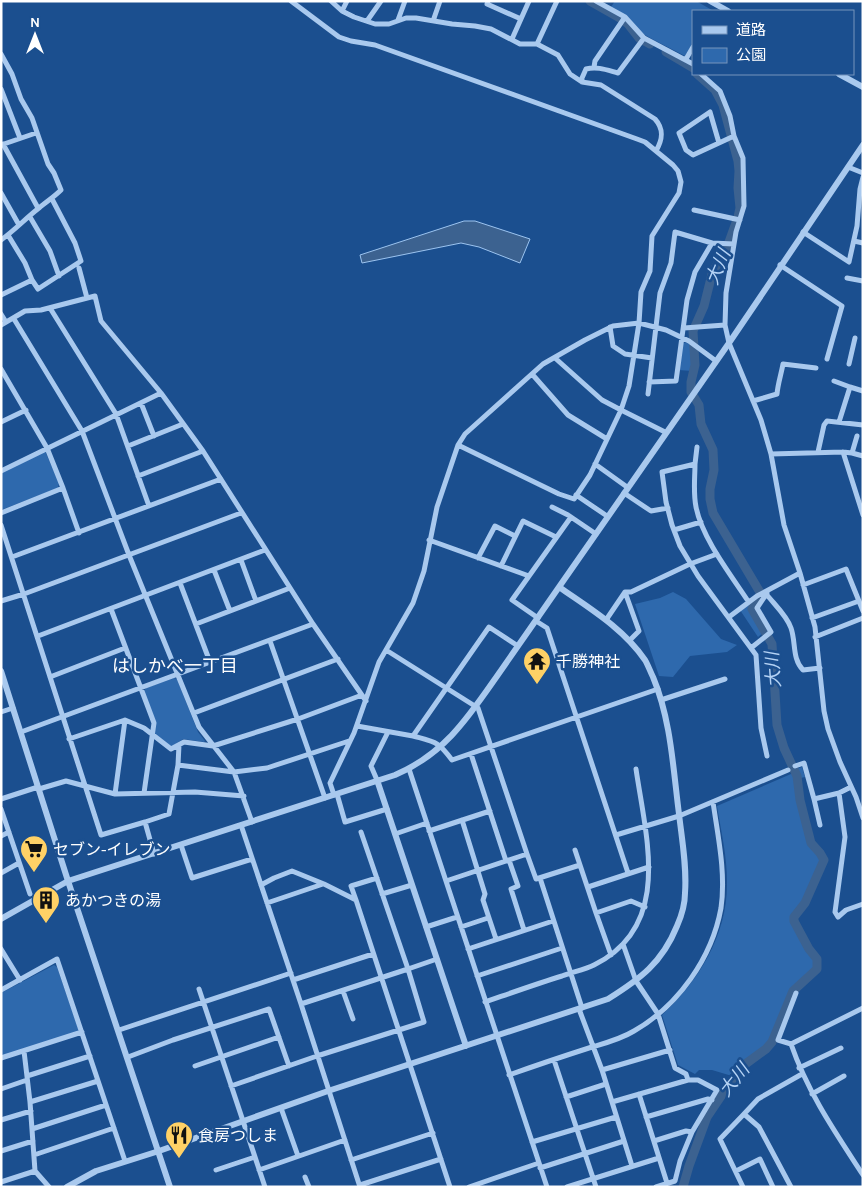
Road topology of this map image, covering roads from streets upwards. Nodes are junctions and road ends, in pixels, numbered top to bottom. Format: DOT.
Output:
graph roads {
  1 [pos="291,1"];
  2 [pos="331,1"];
  3 [pos="347,1"];
  4 [pos="381,1"];
  5 [pos="405,1"];
  6 [pos="440,1"];
  7 [pos="488,1"];
  8 [pos="528,1"];
  9 [pos="557,1"];
  10 [pos="596,1"];
  11 [pos="710,1"];
  12 [pos="715,8"];
  13 [pos="342,10"];
  14 [pos="521,19"];
  15 [pos="624,19"];
  16 [pos="398,20"];
  17 [pos="367,21"];
  18 [pos="433,21"];
  19 [pos="512,39"];
  20 [pos="642,39"];
  21 [pos="536,44"];
  22 [pos="692,49"];
  23 [pos="1,54"];
  24 [pos="686,59"];
  25 [pos="692,63"];
  26 [pos="594,67"];
  27 [pos="702,75"];
  28 [pos="841,75"];
  29 [pos="582,82"];
  30 [pos="863,87"];
  31 [pos="2,91"];
  32 [pos="36,132"];
  33 [pos="734,136"];
  34 [pos="20,138"];
  35 [pos="719,143"];
  36 [pos="2,144"];
  37 [pos="863,145"];
  38 [pos="656,152"];
  39 [pos="848,167"];
  40 [pos="863,173"];
  41 [pos="863,177"];
  42 [pos="1,193"];
  43 [pos="52,199"];
  44 [pos="38,208"];
  45 [pos="694,210"];
  46 [pos="861,211"];
  47 [pos="30,217"];
  48 [pos="740,220"];
  49 [pos="19,225"];
  50 [pos="803,232"];
  51 [pos="8,235"];
  52 [pos="1,240"];
  53 [pos="854,241"];
  54 [pos="712,243"];
  55 [pos="863,243"];
  56 [pos="730,244"];
  57 [pos="780,265"];
  58 [pos="80,268"];
  59 [pos="59,276"];
  60 [pos="847,278"];
  61 [pos="32,280"];
  62 [pos="863,281"];
  63 [pos="1,294"];
  64 [pos="87,298"];
  65 [pos="50,308"];
  66 [pos="1,314"];
  67 [pos="14,319"];
  68 [pos="4,323"];
  69 [pos="639,323"];
  70 [pos="725,325"];
  71 [pos="610,327"];
  72 [pos="656,327"];
  73 [pos="686,328"];
  74 [pos="682,337"];
  75 [pos="855,338"];
  76 [pos="728,343"];
  77 [pos="634,356"];
  78 [pos="555,358"];
  79 [pos="652,358"];
  80 [pos="828,359"];
  81 [pos="716,361"];
  82 [pos="849,364"];
  83 [pos="816,368"];
  84 [pos="2,372"];
  85 [pos="532,374"];
  86 [pos="834,380"];
  87 [pos="649,382"];
  88 [pos="850,386"];
  89 [pos="863,391"];
  90 [pos="161,393"];
  91 [pos="648,394"];
  92 [pos="753,400"];
  93 [pos="141,403"];
  94 [pos="26,410"];
  95 [pos="622,410"];
  96 [pos="116,414"];
  97 [pos="1,422"];
  98 [pos="839,422"];
  99 [pos="183,424"];
  100 [pos="863,425"];
  101 [pos="82,431"];
  102 [pos="665,432"];
  103 [pos="154,436"];
  104 [pos="857,436"];
  105 [pos="607,439"];
  106 [pos="458,445"];
  107 [pos="128,446"];
  108 [pos="697,447"];
  109 [pos="47,448"];
  110 [pos="203,451"];
  111 [pos="818,452"];
  112 [pos="843,452"];
  113 [pos="852,452"];
  114 [pos="771,454"];
  115 [pos="863,456"];
  116 [pos="595,464"];
  117 [pos="696,464"];
  118 [pos="1,471"];
  119 [pos="138,476"];
  120 [pos="220,479"];
  121 [pos="64,488"];
  122 [pos="626,490"];
  123 [pos="576,495"];
  124 [pos="860,496"];
  125 [pos="149,506"];
  126 [pos="552,507"];
  127 [pos="668,508"];
  128 [pos="1,513"];
  129 [pos="242,513"];
  130 [pos="863,515"];
  131 [pos="607,516"];
  132 [pos="571,517"];
  133 [pos="115,519"];
  134 [pos="701,522"];
  135 [pos="1,524"];
  136 [pos="674,530"];
  137 [pos="79,533"];
  138 [pos="596,534"];
  139 [pos="516,536"];
  140 [pos="556,537"];
  141 [pos="429,540"];
  142 [pos="265,550"];
  143 [pos="717,554"];
  144 [pos="129,555"];
  145 [pos="12,557"];
  146 [pos="478,558"];
  147 [pos="241,560"];
  148 [pos="690,564"];
  149 [pos="501,566"];
  150 [pos="214,570"];
  151 [pos="800,573"];
  152 [pos="529,576"];
  153 [pos="180,583"];
  154 [pos="803,585"];
  155 [pos="558,587"];
  156 [pos="290,588"];
  157 [pos="625,592"];
  158 [pos="767,593"];
  159 [pos="24,594"];
  160 [pos="145,596"];
  161 [pos="1,601"];
  162 [pos="256,601"];
  163 [pos="859,601"];
  164 [pos="748,602"];
  165 [pos="111,609"];
  166 [pos="230,611"];
  167 [pos="863,611"];
  168 [pos="729,617"];
  169 [pos="812,618"];
  170 [pos="863,618"];
  171 [pos="537,620"];
  172 [pos="606,620"];
  173 [pos="196,624"];
  174 [pos="313,624"];
  175 [pos="38,636"];
  176 [pos="815,637"];
  177 [pos="630,640"];
  178 [pos="270,641"];
  179 [pos="518,646"];
  180 [pos="125,648"];
  181 [pos="751,648"];
  182 [pos="386,650"];
  183 [pos="338,659"];
  184 [pos="210,662"];
  185 [pos="820,668"];
  186 [pos="1,672"];
  187 [pos="177,674"];
  188 [pos="50,677"];
  189 [pos="725,679"];
  190 [pos="284,680"];
  191 [pos="140,688"];
  192 [pos="447,688"];
  193 [pos="658,689"];
  194 [pos="362,695"];
  195 [pos="661,700"];
  196 [pos="366,701"];
  197 [pos="476,706"];
  198 [pos="13,708"];
  199 [pos="1,712"];
  200 [pos="194,713"];
  201 [pos="62,716"];
  202 [pos="577,718"];
  203 [pos="298,719"];
  204 [pos="125,720"];
  205 [pos="356,726"];
  206 [pos="21,732"];
  207 [pos="388,732"];
  208 [pos="153,735"];
  209 [pos="413,736"];
  210 [pos="69,739"];
  211 [pos="349,741"];
  212 [pos="179,745"];
  213 [pos="212,746"];
  214 [pos="442,746"];
  215 [pos="492,747"];
  216 [pos="310,754"];
  217 [pos="471,754"];
  218 [pos="767,756"];
  219 [pos="178,765"];
  220 [pos="795,766"];
  221 [pos="409,769"];
  222 [pos="636,769"];
  223 [pos="788,770"];
  224 [pos="234,772"];
  225 [pos="378,780"];
  226 [pos="85,786"];
  227 [pos="851,787"];
  228 [pos="39,788"];
  229 [pos="173,792"];
  230 [pos="144,793"];
  231 [pos="839,793"];
  232 [pos="115,794"];
  233 [pos="336,794"];
  234 [pos="244,796"];
  235 [pos="325,798"];
  236 [pos="1,799"];
  237 [pos="814,799"];
  238 [pos="713,802"];
  239 [pos="387,808"];
  240 [pos="1,809"];
  241 [pos="490,811"];
  242 [pos="679,816"];
  243 [pos="863,818"];
  244 [pos="462,820"];
  245 [pos="145,822"];
  246 [pos="252,822"];
  247 [pos="427,823"];
  248 [pos="820,824"];
  249 [pos="241,825"];
  250 [pos="644,827"];
  251 [pos="430,831"];
  252 [pos="9,832"];
  253 [pos="361,832"];
  254 [pos="395,834"];
  255 [pos="616,835"];
  256 [pos="1,836"];
  257 [pos="181,845"];
  258 [pos="575,850"];
  259 [pos="154,854"];
  260 [pos="526,854"];
  261 [pos="252,859"];
  262 [pos="508,861"];
  263 [pos="19,863"];
  264 [pos="580,865"];
  265 [pos="649,867"];
  266 [pos="478,870"];
  267 [pos="1,873"];
  268 [pos="628,873"];
  269 [pos="377,878"];
  270 [pos="540,878"];
  271 [pos="68,881"];
  272 [pos="446,881"];
  273 [pos="324,884"];
  274 [pos="261,885"];
  275 [pos="412,885"];
  276 [pos="588,887"];
  277 [pos="30,894"];
  278 [pos="382,894"];
  279 [pos="356,900"];
  280 [pos="267,903"];
  281 [pos="863,904"];
  282 [pos="645,907"];
  283 [pos="596,913"];
  284 [pos="457,917"];
  285 [pos="488,918"];
  286 [pos="1,919"];
  287 [pos="553,920"];
  288 [pos="426,927"];
  289 [pos="461,927"];
  290 [pos="524,930"];
  291 [pos="496,940"];
  292 [pos="624,944"];
  293 [pos="562,948"];
  294 [pos="468,949"];
  295 [pos="2,952"];
  296 [pos="373,954"];
  297 [pos="611,955"];
  298 [pos="437,959"];
  299 [pos="408,969"];
  300 [pos="570,973"];
  301 [pos="291,974"];
  302 [pos="477,976"];
  303 [pos="380,978"];
  304 [pos="20,980"];
  305 [pos="293,980"];
  306 [pos="636,981"];
  307 [pos="198,989"];
  308 [pos="1,990"];
  309 [pos="343,990"];
  310 [pos="796,993"];
  311 [pos="486,1002"];
  312 [pos="203,1003"];
  313 [pos="301,1004"];
  314 [pos="580,1008"];
  315 [pos="863,1008"];
  316 [pos="658,1014"];
  317 [pos="353,1019"];
  318 [pos="212,1028"];
  319 [pos="119,1030"];
  320 [pos="398,1030"];
  321 [pos="82,1032"];
  322 [pos="496,1036"];
  323 [pos="279,1037"];
  324 [pos="791,1044"];
  325 [pos="466,1046"];
  326 [pos="592,1047"];
  327 [pos="841,1048"];
  328 [pos="670,1050"];
  329 [pos="24,1051"];
  330 [pos="90,1056"];
  331 [pos="318,1056"];
  332 [pos="128,1057"];
  333 [pos="1,1058"];
  334 [pos="222,1058"];
  335 [pos="554,1060"];
  336 [pos="410,1064"];
  337 [pos="195,1066"];
  338 [pos="289,1066"];
  339 [pos="799,1068"];
  340 [pos="602,1070"];
  341 [pos="509,1074"];
  342 [pos="802,1074"];
  343 [pos="844,1076"];
  344 [pos="27,1078"];
  345 [pos="688,1080"];
  346 [pos="98,1081"];
  347 [pos="606,1084"];
  348 [pos="231,1086"];
  349 [pos="1,1089"];
  350 [pos="328,1091"];
  351 [pos="639,1094"];
  352 [pos="812,1094"];
  353 [pos="566,1097"];
  354 [pos="712,1100"];
  355 [pos="30,1102"];
  356 [pos="612,1102"];
  357 [pos="106,1105"];
  358 [pos="281,1108"];
  359 [pos="31,1111"];
  360 [pos="744,1114"];
  361 [pos="616,1117"];
  362 [pos="646,1117"];
  363 [pos="1,1120"];
  364 [pos="242,1121"];
  365 [pos="114,1128"];
  366 [pos="32,1129"];
  367 [pos="576,1129"];
  368 [pos="692,1132"];
  369 [pos="432,1133"];
  370 [pos="345,1140"];
  371 [pos="624,1140"];
  372 [pos="33,1141"];
  373 [pos="654,1141"];
  374 [pos="532,1142"];
  375 [pos="1,1151"];
  376 [pos="159,1151"];
  377 [pos="584,1153"];
  378 [pos="34,1155"];
  379 [pos="298,1156"];
  380 [pos="255,1157"];
  381 [pos="659,1158"];
  382 [pos="441,1159"];
  383 [pos="351,1160"];
  384 [pos="125,1161"];
  385 [pos="539,1165"];
  386 [pos="632,1166"];
  387 [pos="216,1170"];
  388 [pos="259,1170"];
  389 [pos="35,1171"];
  390 [pos="736,1171"];
  391 [pos="863,1175"];
  392 [pos="305,1177"];
  393 [pos="593,1178"];
  394 [pos="1,1182"];
  395 [pos="78,1183"];
  396 [pos="667,1183"];
  397 [pos="360,1186"];
  398 [pos="49,1187"];
  399 [pos="67,1187"];
  400 [pos="170,1187"];
  401 [pos="265,1187"];
  402 [pos="309,1187"];
  403 [pos="450,1187"];
  404 [pos="469,1187"];
  405 [pos="547,1187"];
  406 [pos="567,1187"];
  407 [pos="596,1187"];
  408 [pos="656,1187"];
  409 [pos="743,1187"];
  410 [pos="773,1187"];
  411 [pos="791,1187"];
  1 -- 38 [label="street"];
  2 -- 13 [label="street"];
  3 -- 13 [label="street"];
  4 -- 17 [label="street"];
  5 -- 16 [label="street"];
  6 -- 18 [label="street"];
  7 -- 14 [label="street"];
  8 -- 14 [label="street"];
  9 -- 21 [label="street"];
  10 -- 15 [label="street"];
  11 -- 12 [label="street"];
  13 -- 17 [label="street"];
  14 -- 19 [label="street"];
  15 -- 20 [label="street"];
  15 -- 26 [label="street"];
  16 -- 17 [label="street"];
  16 -- 18 [label="street"];
  18 -- 19 [label="street"];
  19 -- 21 [label="street"];
  20 -- 24 [label="street"];
  20 -- 26 [label="street"];
  21 -- 29 [label="street"];
  22 -- 24 [label="street"];
  23 -- 32 [label="street"];
  24 -- 25 [label="street"];
  26 -- 29 [label="street"];
  27 -- 33 [label="street"];
  28 -- 30 [label="street"];
  29 -- 38 [label="street"];
  31 -- 34 [label="street"];
  32 -- 34 [label="street"];
  32 -- 43 [label="street"];
  33 -- 35 [label="street"];
  33 -- 48 [label="street"];
  34 -- 36 [label="street"];
  35 -- 35 [label="street"];
  36 -- 44 [label="street"];
  37 -- 39 [label="street"];
  38 -- 69 [label="street"];
  39 -- 40 [label="street"];
  39 -- 50 [label="street"];
  41 -- 46 [label="street"];
  42 -- 49 [label="street"];
  43 -- 44 [label="street"];
  43 -- 59 [label="street"];
  44 -- 47 [label="street"];
  45 -- 48 [label="street"];
  46 -- 53 [label="street"];
  47 -- 49 [label="street"];
  47 -- 59 [label="street"];
  48 -- 56 [label="street"];
  49 -- 51 [label="street"];
  50 -- 53 [label="street"];
  50 -- 57 [label="street"];
  51 -- 52 [label="street"];
  51 -- 61 [label="street"];
  53 -- 55 [label="street"];
  54 -- 56 [label="street"];
  54 -- 72 [label="street"];
  54 -- 73 [label="street"];
  56 -- 70 [label="street"];
  57 -- 76 [label="street"];
  57 -- 80 [label="street"];
  58 -- 64 [label="street"];
  59 -- 61 [label="street"];
  60 -- 62 [label="street"];
  61 -- 63 [label="street"];
  64 -- 65 [label="street"];
  64 -- 90 [label="street"];
  65 -- 67 [label="street"];
  65 -- 96 [label="street"];
  66 -- 68 [label="street"];
  67 -- 68 [label="street"];
  67 -- 101 [label="street"];
  69 -- 71 [label="street"];
  69 -- 72 [label="street"];
  69 -- 77 [label="street"];
  70 -- 73 [label="street"];
  70 -- 76 [label="street"];
  71 -- 77 [label="street"];
  71 -- 78 [label="street"];
  72 -- 74 [label="street"];
  72 -- 79 [label="street"];
  73 -- 74 [label="street"];
  74 -- 81 [label="street"];
  74 -- 87 [label="street"];
  75 -- 82 [label="street"];
  76 -- 81 [label="street"];
  76 -- 92 [label="street"];
  77 -- 79 [label="street"];
  77 -- 95 [label="street"];
  78 -- 85 [label="street"];
  78 -- 95 [label="street"];
  79 -- 87 [label="street"];
  81 -- 102 [label="street"];
  83 -- 92 [label="street"];
  84 -- 94 [label="street"];
  85 -- 105 [label="street"];
  85 -- 106 [label="street"];
  86 -- 88 [label="street"];
  87 -- 91 [label="street"];
  88 -- 89 [label="street"];
  88 -- 98 [label="street"];
  90 -- 93 [label="street"];
  90 -- 99 [label="street"];
  92 -- 114 [label="street"];
  93 -- 96 [label="street"];
  93 -- 103 [label="street"];
  94 -- 97 [label="street"];
  94 -- 109 [label="street"];
  95 -- 102 [label="street"];
  95 -- 105 [label="street"];
  96 -- 101 [label="street"];
  96 -- 107 [label="street"];
  98 -- 100 [label="street"];
  98 -- 111 [label="street"];
  99 -- 103 [label="street"];
  99 -- 110 [label="street"];
  101 -- 109 [label="street"];
  101 -- 133 [label="street"];
  102 -- 122 [label="street"];
  103 -- 107 [label="street"];
  104 -- 113 [label="street"];
  105 -- 116 [label="street"];
  106 -- 123 [label="street"];
  106 -- 141 [label="street"];
  107 -- 119 [label="street"];
  108 -- 117 [label="street"];
  109 -- 118 [label="street"];
  109 -- 121 [label="street"];
  110 -- 119 [label="street"];
  110 -- 120 [label="street"];
  111 -- 112 [label="street"];
  111 -- 114 [label="street"];
  112 -- 113 [label="street"];
  112 -- 124 [label="street"];
  113 -- 115 [label="street"];
  114 -- 151 [label="street"];
  116 -- 122 [label="street"];
  116 -- 123 [label="street"];
  117 -- 127 [label="street"];
  117 -- 134 [label="street"];
  119 -- 125 [label="street"];
  120 -- 125 [label="street"];
  120 -- 129 [label="street"];
  121 -- 128 [label="street"];
  121 -- 137 [label="street"];
  122 -- 127 [label="street"];
  122 -- 131 [label="street"];
  123 -- 131 [label="street"];
  124 -- 130 [label="street"];
  125 -- 133 [label="street"];
  126 -- 132 [label="street"];
  127 -- 136 [label="street"];
  129 -- 142 [label="street"];
  129 -- 144 [label="street"];
  131 -- 138 [label="street"];
  132 -- 138 [label="street"];
  132 -- 140 [label="street"];
  133 -- 137 [label="street"];
  133 -- 144 [label="street"];
  134 -- 136 [label="street"];
  134 -- 143 [label="street"];
  135 -- 145 [label="street"];
  136 -- 148 [label="street"];
  137 -- 145 [label="street"];
  138 -- 155 [label="street"];
  139 -- 140 [label="street"];
  139 -- 146 [label="street"];
  139 -- 149 [label="street"];
  140 -- 152 [label="street"];
  141 -- 146 [label="street"];
  141 -- 182 [label="street"];
  142 -- 147 [label="street"];
  142 -- 156 [label="street"];
  143 -- 148 [label="street"];
  143 -- 164 [label="street"];
  144 -- 159 [label="street"];
  144 -- 160 [label="street"];
  145 -- 159 [label="street"];
  146 -- 149 [label="street"];
  147 -- 150 [label="street"];
  147 -- 162 [label="street"];
  148 -- 157 [label="street"];
  148 -- 168 [label="street"];
  149 -- 152 [label="street"];
  150 -- 153 [label="street"];
  150 -- 166 [label="street"];
  151 -- 154 [label="street"];
  151 -- 158 [label="street"];
  152 -- 171 [label="street"];
  153 -- 160 [label="street"];
  153 -- 173 [label="street"];
  154 -- 163 [label="street"];
  154 -- 169 [label="street"];
  155 -- 171 [label="street"];
  155 -- 172 [label="street"];
  156 -- 162 [label="street"];
  156 -- 174 [label="street"];
  157 -- 172 [label="street"];
  157 -- 177 [label="street"];
  158 -- 164 [label="street"];
  158 -- 181 [label="street"];
  158 -- 185 [label="street"];
  159 -- 161 [label="street"];
  159 -- 175 [label="street"];
  160 -- 165 [label="street"];
  160 -- 187 [label="street"];
  162 -- 166 [label="street"];
  163 -- 167 [label="street"];
  163 -- 169 [label="street"];
  164 -- 168 [label="street"];
  165 -- 175 [label="street"];
  165 -- 180 [label="street"];
  166 -- 173 [label="street"];
  168 -- 181 [label="street"];
  169 -- 176 [label="street"];
  170 -- 176 [label="street"];
  171 -- 179 [label="street"];
  171 -- 202 [label="street"];
  172 -- 177 [label="street"];
  173 -- 184 [label="street"];
  174 -- 178 [label="street"];
  174 -- 183 [label="street"];
  175 -- 188 [label="street"];
  176 -- 185 [label="street"];
  177 -- 193 [label="street"];
  178 -- 184 [label="street"];
  178 -- 190 [label="street"];
  179 -- 192 [label="street"];
  179 -- 197 [label="street"];
  180 -- 188 [label="street"];
  180 -- 191 [label="street"];
  181 -- 218 [label="street"];
  182 -- 192 [label="street"];
  182 -- 196 [label="street"];
  183 -- 190 [label="street"];
  183 -- 194 [label="street"];
  184 -- 187 [label="street"];
  185 -- 227 [label="street"];
  186 -- 198 [label="street"];
  187 -- 191 [label="street"];
  187 -- 200 [label="street"];
  188 -- 201 [label="street"];
  189 -- 195 [label="street"];
  190 -- 200 [label="street"];
  190 -- 203 [label="street"];
  191 -- 201 [label="street"];
  191 -- 208 [label="street"];
  192 -- 197 [label="street"];
  192 -- 209 [label="street"];
  193 -- 195 [label="street"];
  193 -- 202 [label="street"];
  194 -- 196 [label="street"];
  194 -- 203 [label="street"];
  195 -- 242 [label="street"];
  196 -- 205 [label="street"];
  197 -- 214 [label="street"];
  197 -- 215 [label="street"];
  198 -- 199 [label="street"];
  198 -- 206 [label="street"];
  200 -- 213 [label="street"];
  201 -- 206 [label="street"];
  201 -- 210 [label="street"];
  202 -- 215 [label="street"];
  202 -- 255 [label="street"];
  203 -- 213 [label="street"];
  203 -- 216 [label="street"];
  204 -- 208 [label="street"];
  204 -- 210 [label="street"];
  204 -- 232 [label="street"];
  205 -- 207 [label="street"];
  205 -- 211 [label="street"];
  206 -- 228 [label="street"];
  207 -- 209 [label="street"];
  207 -- 225 [label="street"];
  208 -- 212 [label="street"];
  208 -- 230 [label="street"];
  209 -- 214 [label="street"];
  210 -- 226 [label="street"];
  211 -- 216 [label="street"];
  211 -- 233 [label="street"];
  212 -- 213 [label="street"];
  212 -- 219 [label="street"];
  213 -- 224 [label="street"];
  214 -- 217 [label="street"];
  214 -- 221 [label="street"];
  215 -- 217 [label="street"];
  215 -- 260 [label="street"];
  216 -- 224 [label="street"];
  216 -- 235 [label="street"];
  217 -- 241 [label="street"];
  219 -- 224 [label="street"];
  219 -- 229 [label="street"];
  220 -- 237 [label="street"];
  221 -- 225 [label="street"];
  221 -- 247 [label="street"];
  222 -- 250 [label="street"];
  223 -- 238 [label="street"];
  224 -- 234 [label="street"];
  225 -- 233 [label="street"];
  225 -- 239 [label="street"];
  226 -- 228 [label="street"];
  226 -- 232 [label="street"];
  226 -- 245 [label="street"];
  227 -- 231 [label="street"];
  227 -- 243 [label="street"];
  228 -- 236 [label="street"];
  228 -- 271 [label="street"];
  229 -- 230 [label="street"];
  229 -- 234 [label="street"];
  229 -- 245 [label="street"];
  230 -- 232 [label="street"];
  231 -- 237 [label="street"];
  231 -- 281 [label="street"];
  233 -- 235 [label="street"];
  233 -- 239 [label="street"];
  234 -- 246 [label="street"];
  235 -- 246 [label="street"];
  237 -- 248 [label="street"];
  238 -- 242 [label="street"];
  238 -- 316 [label="street"];
  239 -- 254 [label="street"];
  240 -- 252 [label="street"];
  241 -- 244 [label="street"];
  241 -- 262 [label="street"];
  242 -- 250 [label="street"];
  242 -- 306 [label="street"];
  244 -- 251 [label="street"];
  244 -- 266 [label="street"];
  245 -- 259 [label="street"];
  246 -- 249 [label="street"];
  247 -- 251 [label="street"];
  247 -- 254 [label="street"];
  249 -- 257 [label="street"];
  249 -- 261 [label="street"];
  250 -- 255 [label="street"];
  250 -- 265 [label="street"];
  251 -- 272 [label="street"];
  252 -- 256 [label="street"];
  252 -- 263 [label="street"];
  253 -- 269 [label="street"];
  254 -- 275 [label="street"];
  255 -- 268 [label="street"];
  257 -- 259 [label="street"];
  257 -- 261 [label="street"];
  258 -- 264 [label="street"];
  259 -- 271 [label="street"];
  260 -- 262 [label="street"];
  260 -- 270 [label="street"];
  261 -- 274 [label="street"];
  262 -- 266 [label="street"];
  262 -- 290 [label="street"];
  263 -- 267 [label="street"];
  263 -- 277 [label="street"];
  264 -- 270 [label="street"];
  264 -- 276 [label="street"];
  265 -- 268 [label="street"];
  265 -- 282 [label="street"];
  266 -- 272 [label="street"];
  266 -- 285 [label="street"];
  268 -- 276 [label="street"];
  269 -- 278 [label="street"];
  269 -- 279 [label="street"];
  270 -- 287 [label="street"];
  271 -- 286 [label="street"];
  271 -- 319 [label="street"];
  272 -- 284 [label="street"];
  273 -- 274 [label="street"];
  273 -- 279 [label="street"];
  273 -- 280 [label="street"];
  274 -- 280 [label="street"];
  275 -- 278 [label="street"];
  275 -- 288 [label="street"];
  276 -- 283 [label="street"];
  278 -- 299 [label="street"];
  279 -- 296 [label="street"];
  280 -- 301 [label="street"];
  282 -- 283 [label="street"];
  282 -- 292 [label="street"];
  283 -- 297 [label="street"];
  284 -- 288 [label="street"];
  284 -- 289 [label="street"];
  285 -- 289 [label="street"];
  285 -- 291 [label="street"];
  287 -- 290 [label="street"];
  287 -- 293 [label="street"];
  288 -- 298 [label="street"];
  289 -- 294 [label="street"];
  290 -- 291 [label="street"];
  291 -- 294 [label="street"];
  292 -- 297 [label="street"];
  292 -- 306 [label="street"];
  293 -- 300 [label="street"];
  293 -- 302 [label="street"];
  294 -- 302 [label="street"];
  295 -- 304 [label="street"];
  296 -- 303 [label="street"];
  296 -- 305 [label="street"];
  297 -- 300 [label="street"];
  298 -- 299 [label="street"];
  298 -- 325 [label="street"];
  299 -- 303 [label="street"];
  299 -- 320 [label="street"];
  300 -- 311 [label="street"];
  300 -- 314 [label="street"];
  301 -- 305 [label="street"];
  301 -- 312 [label="street"];
  302 -- 311 [label="street"];
  303 -- 309 [label="street"];
  303 -- 320 [label="street"];
  304 -- 308 [label="street"];
  304 -- 321 [label="street"];
  305 -- 313 [label="street"];
  306 -- 314 [label="street"];
  306 -- 316 [label="street"];
  307 -- 312 [label="street"];
  309 -- 313 [label="street"];
  309 -- 317 [label="street"];
  310 -- 324 [label="street"];
  311 -- 322 [label="street"];
  312 -- 318 [label="street"];
  312 -- 319 [label="street"];
  313 -- 331 [label="street"];
  314 -- 322 [label="street"];
  314 -- 326 [label="street"];
  315 -- 324 [label="street"];
  316 -- 326 [label="street"];
  316 -- 328 [label="street"];
  318 -- 323 [label="street"];
  318 -- 332 [label="street"];
  318 -- 334 [label="street"];
  319 -- 332 [label="street"];
  320 -- 331 [label="street"];
  320 -- 336 [label="street"];
  321 -- 329 [label="street"];
  321 -- 330 [label="street"];
  322 -- 325 [label="street"];
  322 -- 341 [label="street"];
  323 -- 334 [label="street"];
  323 -- 338 [label="street"];
  324 -- 339 [label="street"];
  325 -- 336 [label="street"];
  326 -- 335 [label="street"];
  326 -- 340 [label="street"];
  327 -- 339 [label="street"];
  328 -- 340 [label="street"];
  328 -- 345 [label="street"];
  329 -- 333 [label="street"];
  329 -- 344 [label="street"];
  330 -- 344 [label="street"];
  330 -- 346 [label="street"];
  331 -- 338 [label="street"];
  331 -- 350 [label="street"];
  332 -- 376 [label="street"];
  334 -- 337 [label="street"];
  334 -- 348 [label="street"];
  335 -- 341 [label="street"];
  335 -- 353 [label="street"];
  336 -- 350 [label="street"];
  336 -- 369 [label="street"];
  338 -- 348 [label="street"];
  339 -- 342 [label="street"];
  340 -- 347 [label="street"];
  341 -- 374 [label="street"];
  342 -- 352 [label="street"];
  342 -- 360 [label="street"];
  343 -- 352 [label="street"];
  344 -- 349 [label="street"];
  344 -- 355 [label="street"];
  345 -- 351 [label="street"];
  345 -- 354 [label="street"];
  346 -- 355 [label="street"];
  346 -- 357 [label="street"];
  347 -- 353 [label="street"];
  347 -- 356 [label="street"];
  348 -- 364 [label="street"];
  350 -- 358 [label="street"];
  350 -- 370 [label="street"];
  351 -- 356 [label="street"];
  351 -- 362 [label="street"];
  352 -- 391 [label="street"];
  353 -- 367 [label="street"];
  354 -- 362 [label="street"];
  354 -- 368 [label="street"];
  355 -- 359 [label="street"];
  356 -- 361 [label="street"];
  357 -- 365 [label="street"];
  357 -- 366 [label="street"];
  358 -- 364 [label="street"];
  358 -- 379 [label="street"];
  359 -- 363 [label="street"];
  359 -- 366 [label="street"];
  360 -- 390 [label="street"];
  360 -- 411 [label="street"];
  361 -- 367 [label="street"];
  361 -- 371 [label="street"];
  362 -- 373 [label="street"];
  364 -- 376 [label="street"];
  364 -- 380 [label="street"];
  365 -- 378 [label="street"];
  365 -- 384 [label="street"];
  366 -- 372 [label="street"];
  367 -- 374 [label="street"];
  367 -- 377 [label="street"];
  368 -- 373 [label="street"];
  368 -- 396 [label="street"];
  369 -- 382 [label="street"];
  369 -- 383 [label="street"];
  370 -- 379 [label="street"];
  370 -- 383 [label="street"];
  371 -- 377 [label="street"];
  371 -- 386 [label="street"];
  372 -- 375 [label="street"];
  372 -- 378 [label="street"];
  373 -- 381 [label="street"];
  374 -- 385 [label="street"];
  376 -- 384 [label="street"];
  376 -- 400 [label="street"];
  377 -- 385 [label="street"];
  377 -- 393 [label="street"];
  378 -- 389 [label="street"];
  379 -- 388 [label="street"];
  380 -- 387 [label="street"];
  380 -- 388 [label="street"];
  381 -- 386 [label="street"];
  381 -- 396 [label="street"];
  382 -- 397 [label="street"];
  382 -- 403 [label="street"];
  383 -- 397 [label="street"];
  384 -- 395 [label="street"];
  385 -- 404 [label="street"];
  385 -- 405 [label="street"];
  386 -- 393 [label="street"];
  388 -- 401 [label="street"];
  389 -- 394 [label="street"];
  389 -- 398 [label="street"];
  390 -- 409 [label="street"];
  390 -- 410 [label="street"];
  392 -- 402 [label="street"];
  393 -- 406 [label="street"];
  393 -- 407 [label="street"];
  395 -- 399 [label="street"];
  396 -- 408 [label="street"];
}
